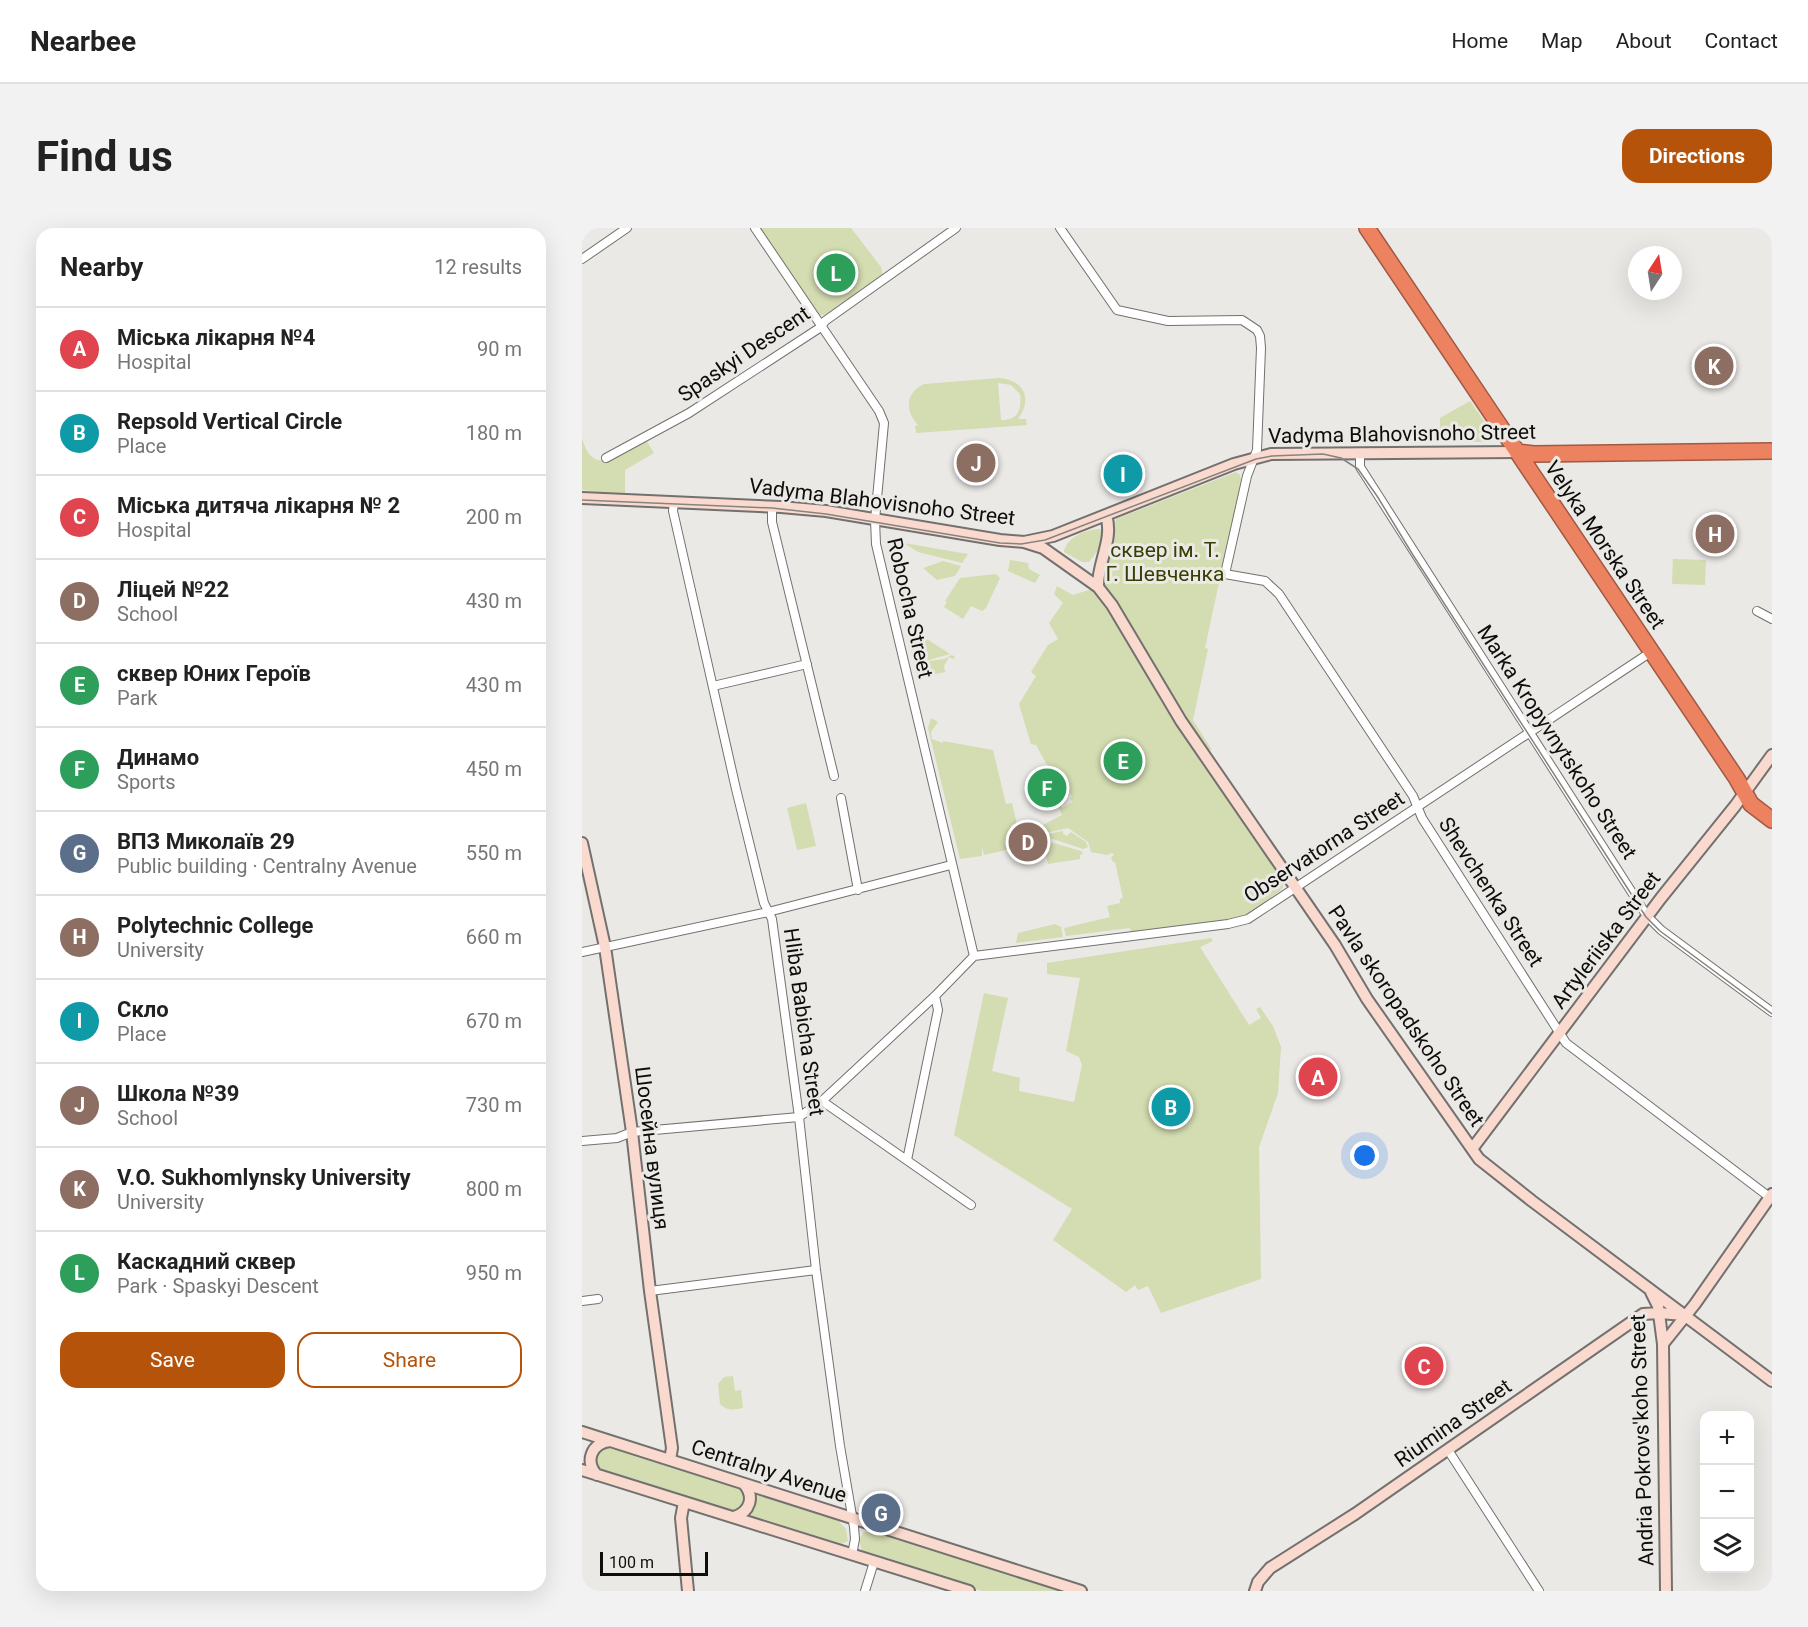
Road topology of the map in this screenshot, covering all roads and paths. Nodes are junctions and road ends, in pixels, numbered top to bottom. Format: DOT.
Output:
graph roads {
  1 [pos="627,228"];
  2 [pos="755,228"];
  3 [pos="956,228"];
  4 [pos="1060,228"];
  5 [pos="1367,228"];
  6 [pos="582,259"];
  7 [pos="821,327"];
  8 [pos="1772,451"];
  9 [pos="1517,452"];
  10 [pos="1360,453"];
  11 [pos="606,458"];
  12 [pos="1254,458"];
  13 [pos="582,498"];
  14 [pos="674,502"];
  15 [pos="772,506"];
  16 [pos="1106,515"];
  17 [pos="875,520"];
  18 [pos="1062,532"];
  19 [pos="1024,542"];
  20 [pos="1056,560"];
  21 [pos="1102,561"];
  22 [pos="1071,570"];
  23 [pos="1098,588"];
  24 [pos="1756,611"];
  25 [pos="1772,620"];
  26 [pos="1651,652"];
  27 [pos="807,664"];
  28 [pos="712,686"];
  29 [pos="1529,732"];
  30 [pos="1772,755"];
  31 [pos="834,776"];
  32 [pos="1744,793"];
  33 [pos="841,798"];
  34 [pos="1418,806"];
  35 [pos="1772,820"];
  36 [pos="582,843"];
  37 [pos="951,865"];
  38 [pos="1296,888"];
  39 [pos="858,890"];
  40 [pos="768,912"];
  41 [pos="1647,916"];
  42 [pos="605,947"];
  43 [pos="582,952"];
  44 [pos="974,956"];
  45 [pos="935,996"];
  46 [pos="1772,1012"];
  47 [pos="1560,1033"];
  48 [pos="822,1101"];
  49 [pos="799,1117"];
  50 [pos="632,1132"];
  51 [pos="582,1141"];
  52 [pos="1472,1149"];
  53 [pos="907,1160"];
  54 [pos="1771,1197"];
  55 [pos="971,1205"];
  56 [pos="816,1270"];
  57 [pos="1650,1289"];
  58 [pos="650,1292"];
  59 [pos="598,1299"];
  60 [pos="582,1301"];
  61 [pos="1659,1313"];
  62 [pos="1642,1314"];
  63 [pos="1686,1316"];
  64 [pos="1662,1344"];
  65 [pos="1772,1381"];
  66 [pos="582,1432"];
  67 [pos="611,1441"];
  68 [pos="1448,1450"];
  69 [pos="670,1460"];
  70 [pos="582,1470"];
  71 [pos="597,1475"];
  72 [pos="744,1484"];
  73 [pos="684,1502"];
  74 [pos="734,1517"];
  75 [pos="852,1518"];
  76 [pos="852,1555"];
  77 [pos="874,1562"];
  78 [pos="688,1591"];
  79 [pos="865,1591"];
  80 [pos="969,1591"];
  81 [pos="1081,1591"];
  82 [pos="1255,1591"];
  83 [pos="1539,1591"];
  84 [pos="1666,1591"];
  1 -- 6 [label="street"];
  2 -- 7 [label="street, Robocha Street"];
  3 -- 7 [label="street, Spaskyi Descent"];
  4 -- 12 [label="street"];
  5 -- 9 [label="highway, Velyka Morska Street"];
  7 -- 11 [label="street, Spaskyi Descent"];
  7 -- 17 [label="street, Robocha Street"];
  8 -- 9 [label="highway, Vadyma Blahovisnoho Street"];
  9 -- 10 [label="street, Vadyma Blahovisnoho Street"];
  9 -- 26 [label="highway, Velyka Morska Street"];
  10 -- 12 [label="street, Vadyma Blahovisnoho Street"];
  10 -- 29 [label="street, Marka Kropyvnytskoho Street"];
  12 -- 16 [label="street, Vadyma Blahovisnoho Street"];
  12 -- 34 [label="street, Shevchenka Street"];
  13 -- 14 [label="street, Vadyma Blahovisnoho Street"];
  14 -- 15 [label="street, Vadyma Blahovisnoho Street"];
  14 -- 28 [label="street, Hliba Babicha Street"];
  15 -- 17 [label="street, Vadyma Blahovisnoho Street"];
  15 -- 27 [label="street"];
  16 -- 18 [label="street, Vadyma Blahovisnoho Street"];
  16 -- 21 [label="street"];
  17 -- 19 [label="street, Vadyma Blahovisnoho Street"];
  17 -- 37 [label="street, Robocha Street"];
  18 -- 19 [label="street, Vadyma Blahovisnoho Street"];
  18 -- 20 [label="street"];
  19 -- 20 [label="street, Pavla skoropadskoho Street"];
  20 -- 22 [label="street, Pavla skoropadskoho Street"];
  21 -- 22 [label="street"];
  21 -- 23 [label="street"];
  22 -- 23 [label="street, Pavla skoropadskoho Street"];
  23 -- 38 [label="street, Pavla skoropadskoho Street"];
  24 -- 25 [label="street"];
  26 -- 29 [label="street, Observatorna Street"];
  26 -- 32 [label="highway, Velyka Morska Street"];
  27 -- 28 [label="street"];
  27 -- 31 [label="street"];
  28 -- 40 [label="street, Hliba Babicha Street"];
  29 -- 34 [label="street, Observatorna Street"];
  29 -- 41 [label="street, Marka Kropyvnytskoho Street"];
  30 -- 32 [label="street, Artyleriiska Street"];
  32 -- 35 [label="highway, Velyka Morska Street"];
  32 -- 41 [label="street, Artyleriiska Street"];
  33 -- 39 [label="street"];
  34 -- 38 [label="street, Observatorna Street"];
  34 -- 47 [label="street, Shevchenka Street"];
  36 -- 42 [label="street, Шосейна вулиця"];
  37 -- 39 [label="street"];
  37 -- 44 [label="street, Robocha Street"];
  38 -- 44 [label="street, Observatorna Street"];
  38 -- 52 [label="street, Pavla skoropadskoho Street"];
  39 -- 40 [label="street"];
  40 -- 42 [label="street"];
  40 -- 49 [label="street, Hliba Babicha Street"];
  41 -- 46 [label="street, Marka Kropyvnytskoho Street"];
  41 -- 47 [label="street, Artyleriiska Street"];
  42 -- 43 [label="street"];
  42 -- 50 [label="street, Шосейна вулиця"];
  44 -- 45 [label="street"];
  45 -- 48 [label="street"];
  45 -- 53 [label="street"];
  47 -- 52 [label="street, Artyleriiska Street"];
  47 -- 54 [label="street, Shevchenka Street"];
  48 -- 49 [label="street"];
  48 -- 53 [label="street"];
  49 -- 50 [label="street"];
  49 -- 56 [label="street, Hliba Babicha Street"];
  50 -- 51 [label="street"];
  50 -- 58 [label="street, Шосейна вулиця"];
  52 -- 57 [label="street, Pavla skoropadskoho Street"];
  53 -- 55 [label="street"];
  54 -- 63 [label="street"];
  56 -- 58 [label="street"];
  56 -- 75 [label="street, Hliba Babicha Street"];
  57 -- 61 [label="street, Andria Pokrovs'koho Street"];
  57 -- 62 [label="street"];
  57 -- 63 [label="street, Pavla skoropadskoho Street"];
  58 -- 69 [label="street, Шосейна вулиця"];
  59 -- 60 [label="street"];
  61 -- 62 [label="street"];
  61 -- 63 [label="street"];
  61 -- 64 [label="street, Andria Pokrovs'koho Street"];
  62 -- 68 [label="street, Riumina Street"];
  63 -- 64 [label="street"];
  63 -- 65 [label="street, Pavla skoropadskoho Street"];
  64 -- 84 [label="street, Andria Pokrovs'koho Street"];
  66 -- 67 [label="street, Centralny Avenue"];
  67 -- 69 [label="street, Centralny Avenue"];
  67 -- 71 [label="street"];
  68 -- 82 [label="street, Riumina Street"];
  68 -- 83 [label="street"];
  69 -- 72 [label="street, Centralny Avenue"];
  70 -- 71 [label="street"];
  71 -- 73 [label="street"];
  72 -- 74 [label="street"];
  72 -- 75 [label="street, Centralny Avenue"];
  73 -- 74 [label="street"];
  73 -- 78 [label="street"];
  74 -- 76 [label="street"];
  75 -- 76 [label="street, Hliba Babicha Street"];
  75 -- 81 [label="street, Centralny Avenue"];
  76 -- 77 [label="street"];
  77 -- 79 [label="street"];
  77 -- 80 [label="street"];
}
